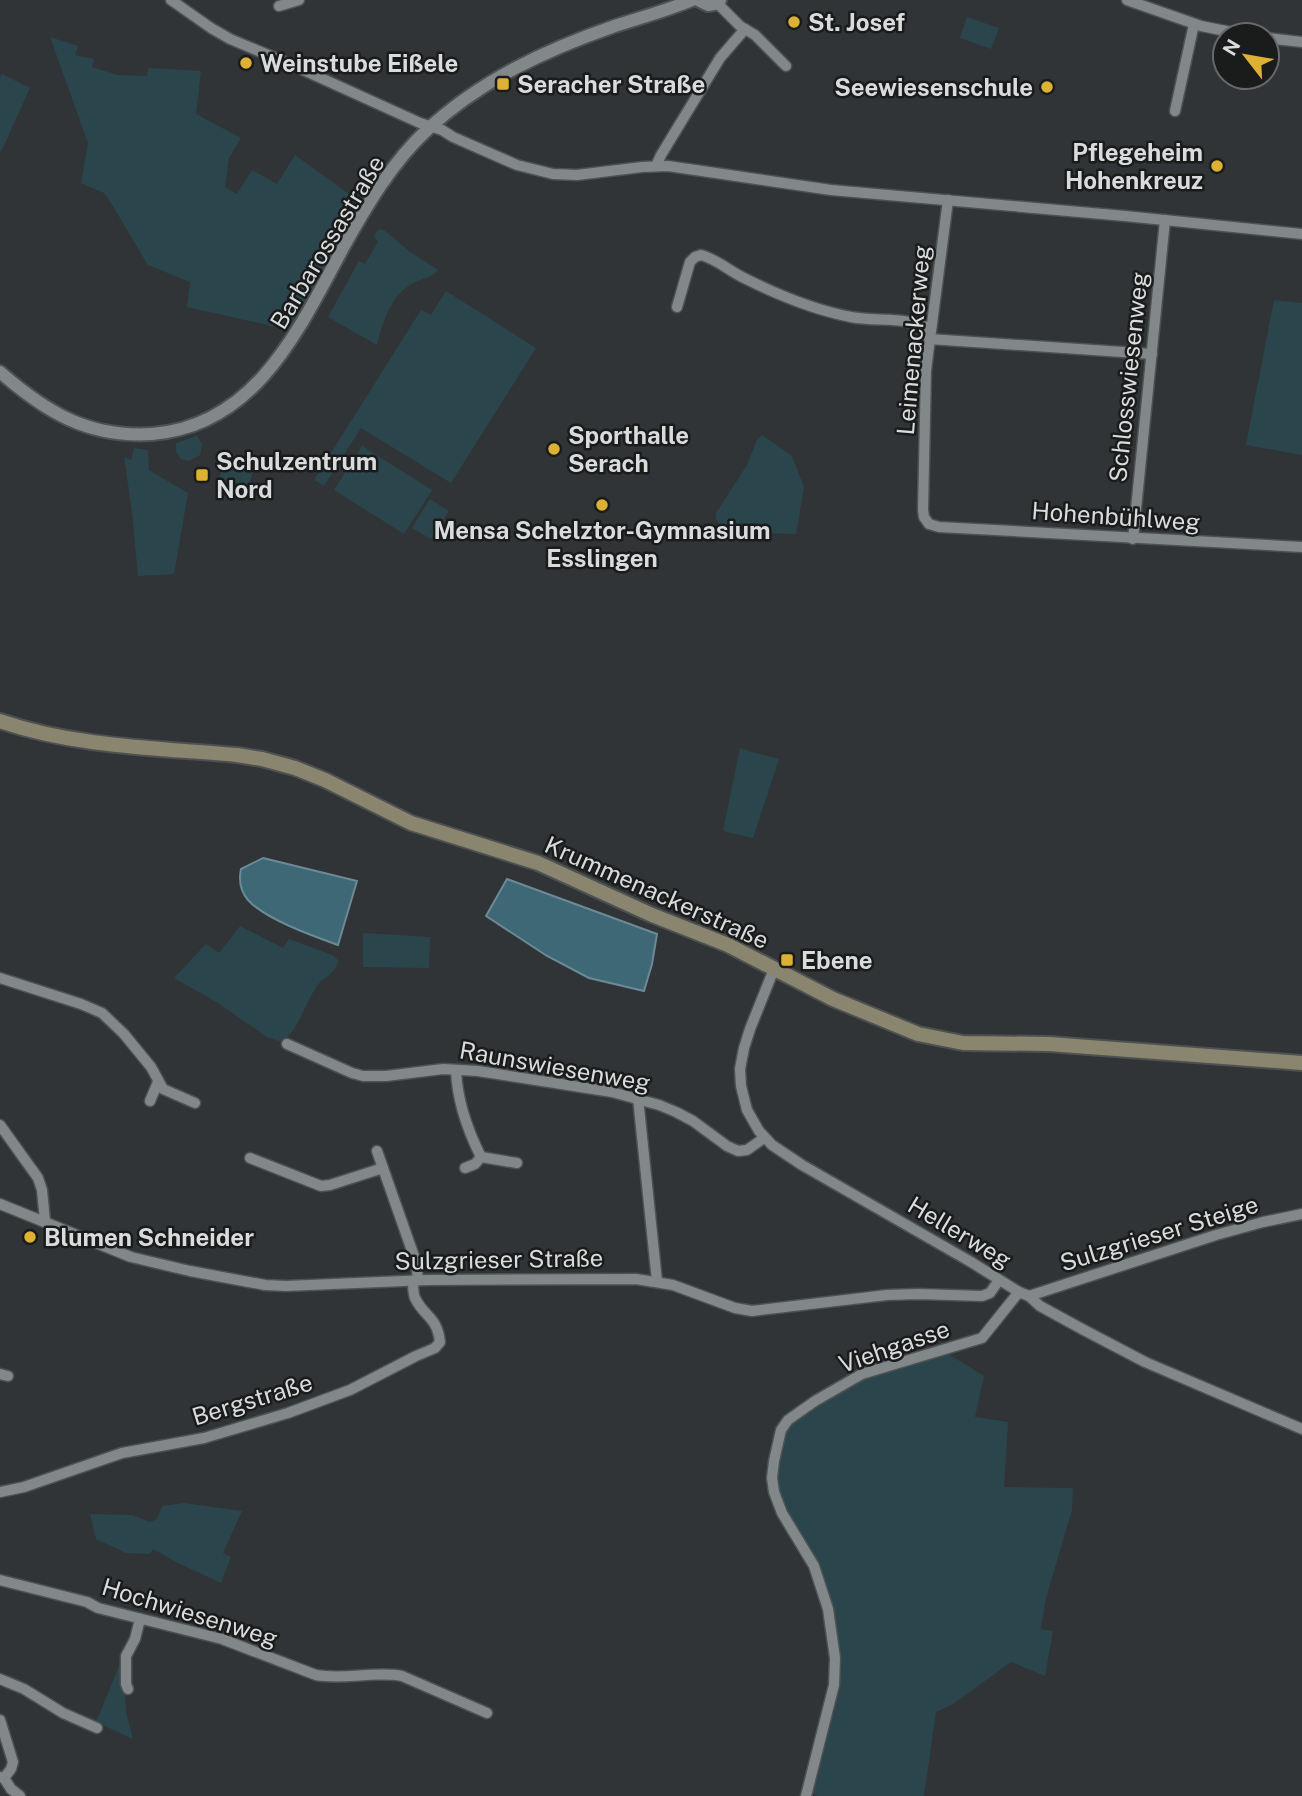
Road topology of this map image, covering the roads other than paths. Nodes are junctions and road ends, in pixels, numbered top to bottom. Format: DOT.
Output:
graph roads {
  1 [pos="171,0"];
  2 [pos="692,0"];
  3 [pos="698,0"];
  4 [pos="1127,0"];
  5 [pos="294,1"];
  6 [pos="718,1"];
  7 [pos="279,6"];
  8 [pos="1194,24"];
  9 [pos="1211,28"];
  10 [pos="745,29"];
  11 [pos="1281,40"];
  12 [pos="1302,42"];
  13 [pos="786,66"];
  14 [pos="1175,111"];
  15 [pos="430,127"];
  16 [pos="656,166"];
  17 [pos="948,200"];
  18 [pos="1165,220"];
  19 [pos="1302,234"];
  20 [pos="677,307"];
  21 [pos="930,334"];
  22 [pos="1152,354"];
  23 [pos="0,372"];
  24 [pos="929,524"];
  25 [pos="1133,539"];
  26 [pos="1302,547"];
  27 [pos="0,721"];
  28 [pos="774,969"];
  29 [pos="0,978"];
  30 [pos="287,1044"];
  31 [pos="1302,1063"];
  32 [pos="456,1070"];
  33 [pos="158,1082"];
  34 [pos="638,1098"];
  35 [pos="150,1101"];
  36 [pos="195,1103"];
  37 [pos="0,1125"];
  38 [pos="764,1138"];
  39 [pos="377,1150"];
  40 [pos="481,1157"];
  41 [pos="250,1158"];
  42 [pos="517,1163"];
  43 [pos="383,1168"];
  44 [pos="465,1168"];
  45 [pos="0,1204"];
  46 [pos="1302,1214"];
  47 [pos="45,1222"];
  48 [pos="999,1280"];
  49 [pos="415,1281"];
  50 [pos="657,1281"];
  51 [pos="1024,1294"];
  52 [pos="1302,1429"];
  53 [pos="0,1492"];
  54 [pos="0,1580"];
  55 [pos="141,1619"];
  56 [pos="0,1679"];
  57 [pos="128,1689"];
  58 [pos="487,1713"];
  59 [pos="0,1720"];
  60 [pos="97,1728"];
  61 [pos="2,1778"];
  62 [pos="20,1796"];
  63 [pos="806,1796"];
  1 -- 15 [label="street"];
  2 -- 15 [label="street, Barbarossastraße"];
  3 -- 6 [label="street"];
  4 -- 8 [label="street"];
  5 -- 7 [label="street"];
  6 -- 10 [label="street"];
  8 -- 9 [label="street"];
  8 -- 14 [label="street"];
  10 -- 13 [label="street"];
  10 -- 16 [label="street"];
  11 -- 12 [label="street"];
  15 -- 16 [label="street"];
  15 -- 23 [label="street, Barbarossastraße"];
  16 -- 17 [label="street"];
  17 -- 18 [label="street"];
  17 -- 21 [label="street, Leimenackerweg"];
  18 -- 19 [label="street"];
  18 -- 22 [label="street, Schlosswiesenweg"];
  20 -- 21 [label="street"];
  21 -- 22 [label="street"];
  21 -- 24 [label="street, Leimenackerweg"];
  22 -- 25 [label="street, Schlosswiesenweg"];
  24 -- 25 [label="street, Hohenbühlweg"];
  25 -- 26 [label="street, Hohenbühlweg"];
  27 -- 28 [label="main road, Krummenackerstraße"];
  28 -- 31 [label="main road, Krummenackerstraße"];
  28 -- 38 [label="street, Hellerweg"];
  29 -- 33 [label="street"];
  30 -- 32 [label="street, Raunswiesenweg"];
  32 -- 34 [label="street, Raunswiesenweg"];
  32 -- 40 [label="street"];
  33 -- 35 [label="street"];
  33 -- 36 [label="street"];
  34 -- 38 [label="street, Raunswiesenweg"];
  34 -- 50 [label="street"];
  37 -- 47 [label="street"];
  38 -- 48 [label="street, Hellerweg"];
  39 -- 43 [label="street"];
  40 -- 42 [label="street"];
  40 -- 44 [label="street"];
  41 -- 43 [label="street"];
  43 -- 49 [label="street"];
  45 -- 47 [label="street, Sulzgrieser Straße"];
  46 -- 51 [label="street, Sulzgrieser Steige"];
  47 -- 49 [label="street, Sulzgrieser Straße"];
  48 -- 50 [label="street, Sulzgrieser Straße"];
  48 -- 51 [label="street, Hellerweg"];
  49 -- 50 [label="street, Sulzgrieser Straße"];
  49 -- 53 [label="street, Bergstraße"];
  51 -- 52 [label="street, Hellerweg"];
  51 -- 63 [label="street, Viehgasse"];
  54 -- 55 [label="street, Hochwiesenweg"];
  55 -- 57 [label="street"];
  55 -- 58 [label="street, Hochwiesenweg"];
  56 -- 60 [label="street"];
  59 -- 61 [label="street"];
  61 -- 62 [label="street"];
}
